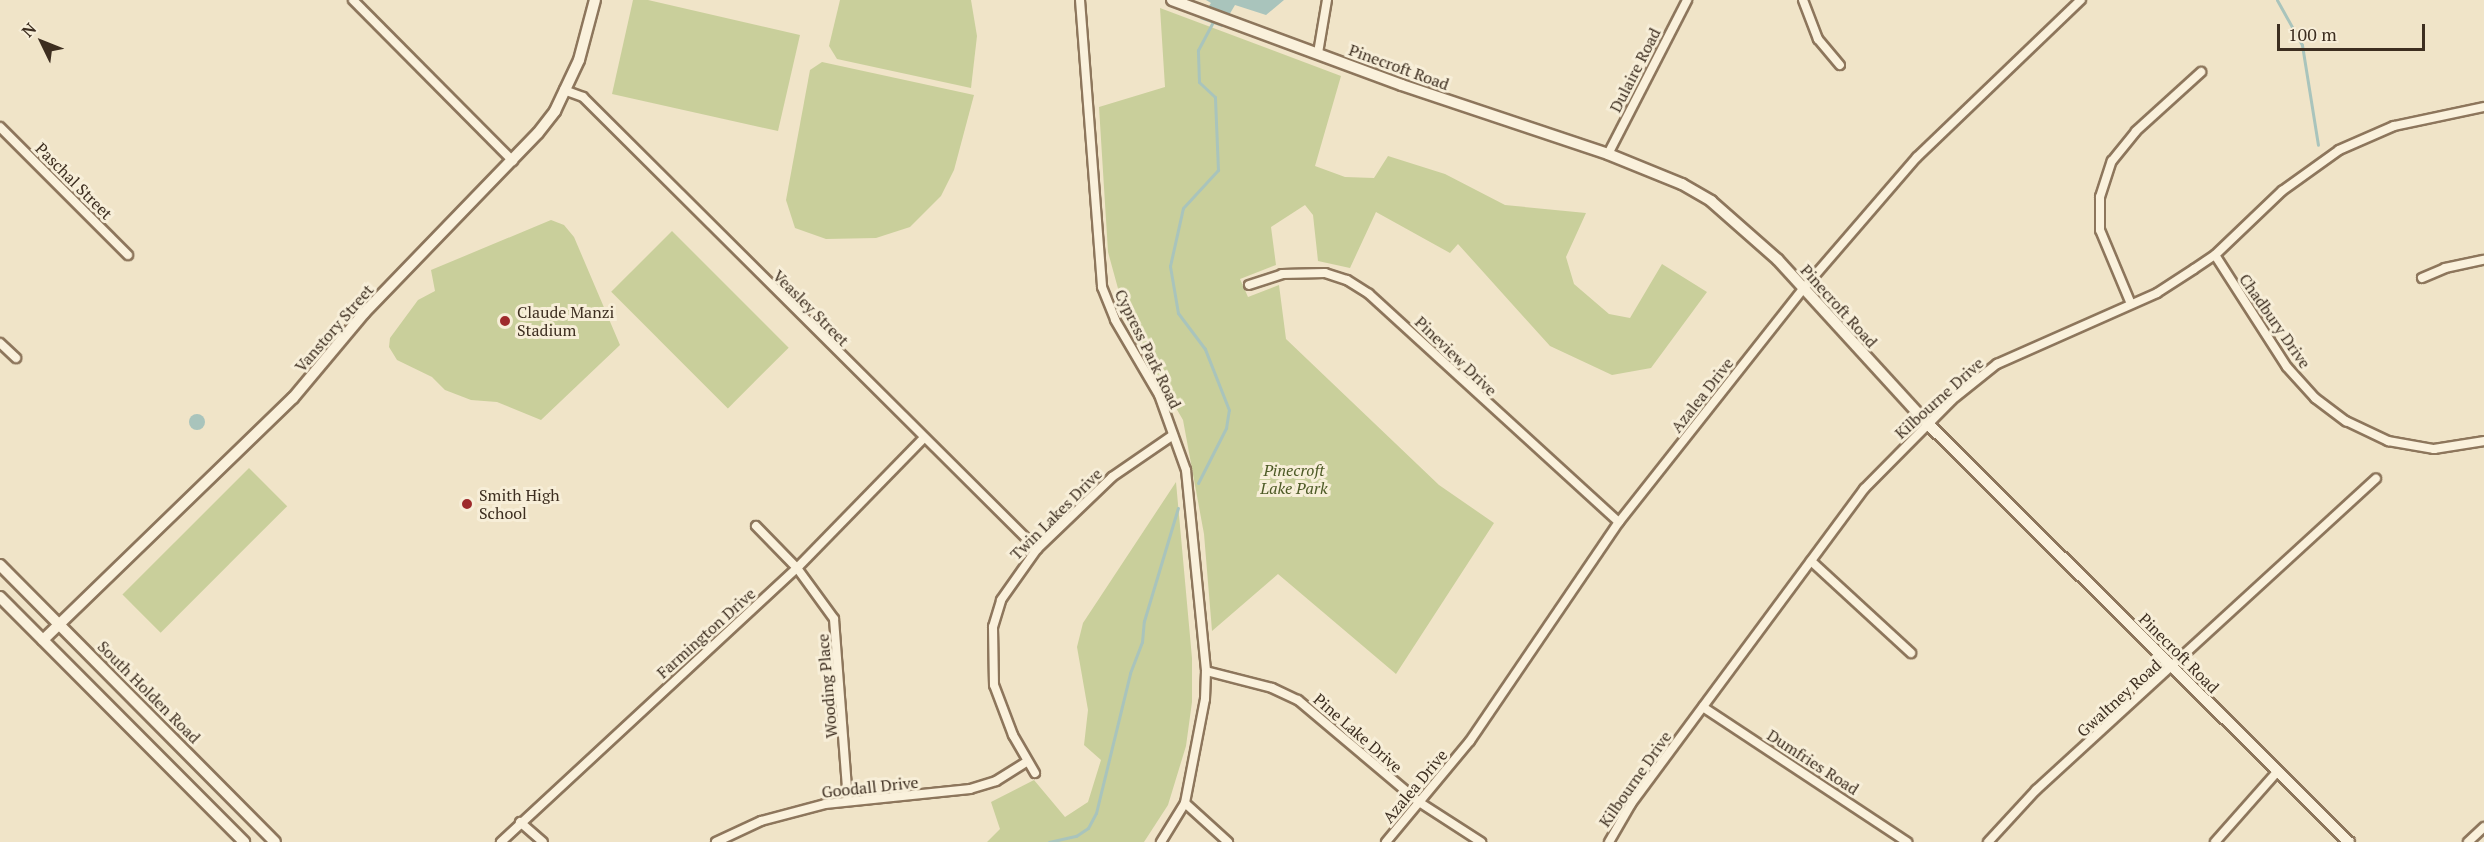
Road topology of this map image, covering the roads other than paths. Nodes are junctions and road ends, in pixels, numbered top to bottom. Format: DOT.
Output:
graph roads {
  1 [pos="353,0"];
  2 [pos="595,0"];
  3 [pos="1080,0"];
  4 [pos="1172,0"];
  5 [pos="1327,0"];
  6 [pos="1687,0"];
  7 [pos="1803,0"];
  8 [pos="2081,0"];
  9 [pos="1318,53"];
  10 [pos="1840,65"];
  11 [pos="2201,72"];
  12 [pos="564,90"];
  13 [pos="2484,107"];
  14 [pos="0,127"];
  15 [pos="1608,153"];
  16 [pos="513,161"];
  17 [pos="128,255"];
  18 [pos="2214,255"];
  19 [pos="2484,260"];
  20 [pos="2422,278"];
  21 [pos="1249,285"];
  22 [pos="1803,289"];
  23 [pos="2131,304"];
  24 [pos="0,343"];
  25 [pos="16,358"];
  26 [pos="1928,423"];
  27 [pos="1173,435"];
  28 [pos="924,438"];
  29 [pos="2484,441"];
  30 [pos="2376,478"];
  31 [pos="1619,522"];
  32 [pos="756,526"];
  33 [pos="1037,549"];
  34 [pos="1811,561"];
  35 [pos="0,565"];
  36 [pos="798,567"];
  37 [pos="0,597"];
  38 [pos="61,625"];
  39 [pos="44,640"];
  40 [pos="1911,653"];
  41 [pos="2172,667"];
  42 [pos="1206,671"];
  43 [pos="1703,707"];
  44 [pos="1027,762"];
  45 [pos="1035,772"];
  46 [pos="2277,772"];
  47 [pos="848,800"];
  48 [pos="1419,802"];
  49 [pos="1185,803"];
  50 [pos="520,822"];
  51 [pos="2484,826"];
  52 [pos="244,842"];
  53 [pos="275,842"];
  54 [pos="501,842"];
  55 [pos="543,842"];
  56 [pos="716,842"];
  57 [pos="1161,842"];
  58 [pos="1228,842"];
  59 [pos="1386,842"];
  60 [pos="1481,842"];
  61 [pos="1609,842"];
  62 [pos="1907,842"];
  63 [pos="1988,842"];
  64 [pos="2216,842"];
  65 [pos="2349,842"];
  66 [pos="2468,842"];
  1 -- 16 [label="street"];
  2 -- 12 [label="street, Vanstory Street"];
  3 -- 27 [label="street, Cypress Park Road"];
  4 -- 9 [label="street, Pinecroft Road"];
  5 -- 9 [label="street"];
  6 -- 15 [label="street, Dulaire Road"];
  7 -- 10 [label="street"];
  8 -- 22 [label="street, Azalea Drive"];
  9 -- 15 [label="street, Pinecroft Road"];
  11 -- 23 [label="street"];
  12 -- 16 [label="street, Vanstory Street"];
  12 -- 28 [label="street, Veasley Street"];
  13 -- 18 [label="street, Kilbourne Drive"];
  14 -- 17 [label="street, Paschal Street"];
  15 -- 22 [label="street, Pinecroft Road"];
  16 -- 38 [label="street, Vanstory Street"];
  18 -- 23 [label="street, Kilbourne Drive"];
  18 -- 29 [label="street, Chadbury Drive"];
  19 -- 20 [label="street"];
  21 -- 31 [label="street, Pineview Drive"];
  22 -- 26 [label="street, Pinecroft Road"];
  22 -- 31 [label="street, Azalea Drive"];
  23 -- 26 [label="street, Kilbourne Drive"];
  24 -- 25 [label="street"];
  26 -- 34 [label="street, Kilbourne Drive"];
  26 -- 41 [label="street, Pinecroft Road"];
  27 -- 33 [label="street, Twin Lakes Drive"];
  27 -- 42 [label="street, Cypress Park Road"];
  28 -- 33 [label="street, Veasley Street"];
  28 -- 36 [label="street, Farmington Drive"];
  30 -- 41 [label="street, Gwaltney Road"];
  31 -- 48 [label="street, Azalea Drive"];
  32 -- 36 [label="street, Wooding Place"];
  33 -- 44 [label="street, Twin Lakes Drive"];
  34 -- 40 [label="street"];
  34 -- 43 [label="street, Kilbourne Drive"];
  35 -- 38 [label="street, South Holden Road"];
  36 -- 47 [label="street, Wooding Place"];
  36 -- 50 [label="street, Farmington Drive"];
  37 -- 39 [label="street"];
  38 -- 39 [label="street, Vanstory Street"];
  38 -- 53 [label="street, South Holden Road"];
  39 -- 52 [label="street"];
  41 -- 46 [label="street, Pinecroft Road"];
  41 -- 63 [label="street, Gwaltney Road"];
  42 -- 48 [label="street, Pine Lake Drive"];
  42 -- 49 [label="street, Cypress Park Road"];
  43 -- 61 [label="street, Kilbourne Drive"];
  43 -- 62 [label="street, Dumfries Road"];
  44 -- 45 [label="street, Twin Lakes Drive"];
  44 -- 47 [label="street, Goodall Drive"];
  46 -- 64 [label="street"];
  46 -- 65 [label="street, Pinecroft Road"];
  47 -- 56 [label="street, Goodall Drive"];
  48 -- 59 [label="street, Azalea Drive"];
  48 -- 60 [label="street, Pine Lake Drive"];
  49 -- 57 [label="street, Cypress Park Road"];
  49 -- 58 [label="street"];
  50 -- 54 [label="street, Farmington Drive"];
  50 -- 55 [label="street"];
  51 -- 66 [label="street"];
}
